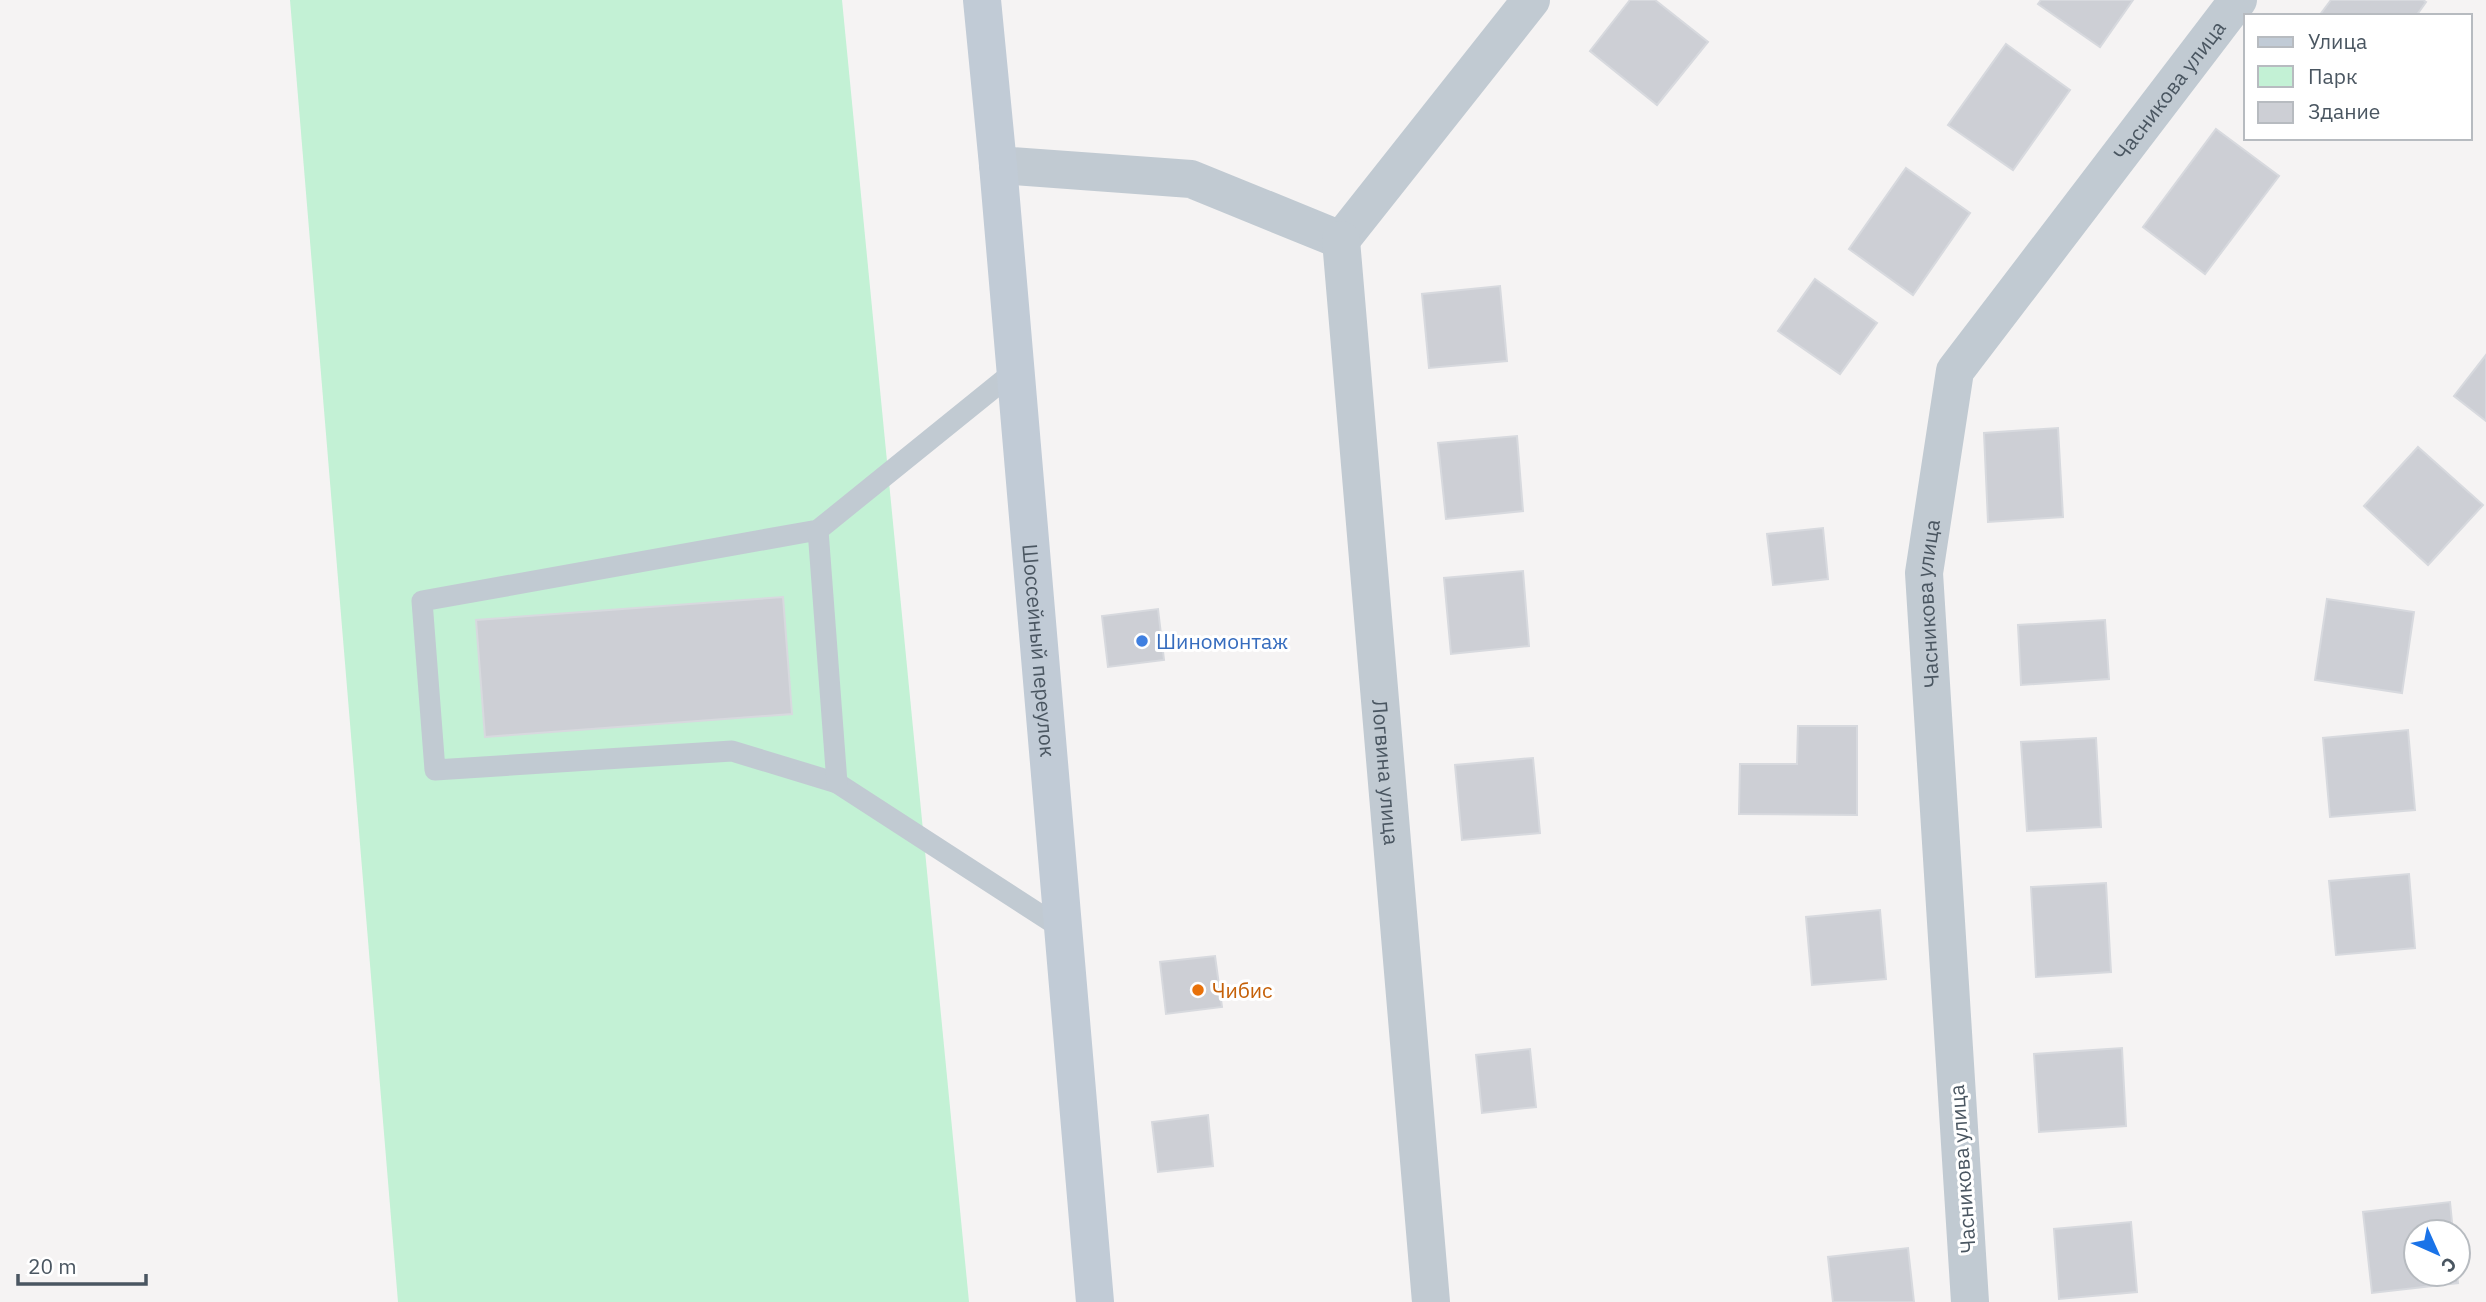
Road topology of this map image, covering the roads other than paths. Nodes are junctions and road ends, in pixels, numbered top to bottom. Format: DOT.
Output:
graph roads {
  1 [pos="982,0"];
  2 [pos="1531,0"];
  3 [pos="2238,0"];
  4 [pos="999,164"];
  5 [pos="1341,240"];
  6 [pos="1016,370"];
  7 [pos="818,530"];
  8 [pos="837,783"];
  9 [pos="1064,930"];
  10 [pos="1095,1302"];
  11 [pos="1431,1302"];
  12 [pos="1970,1302"];
  1 -- 4 [label="main road, Шоссейный переулок"];
  2 -- 5 [label="street"];
  3 -- 12 [label="street, Часникова улица"];
  4 -- 5 [label="street"];
  4 -- 6 [label="main road, Шоссейный переулок"];
  5 -- 11 [label="street, Логвина улица"];
  6 -- 7 [label="lane"];
  6 -- 9 [label="main road, Шоссейный переулок"];
  7 -- 8 [label="lane"];
  7 -- 8 [label="lane"];
  8 -- 9 [label="lane"];
  9 -- 10 [label="main road, Шоссейный переулок"];
}
